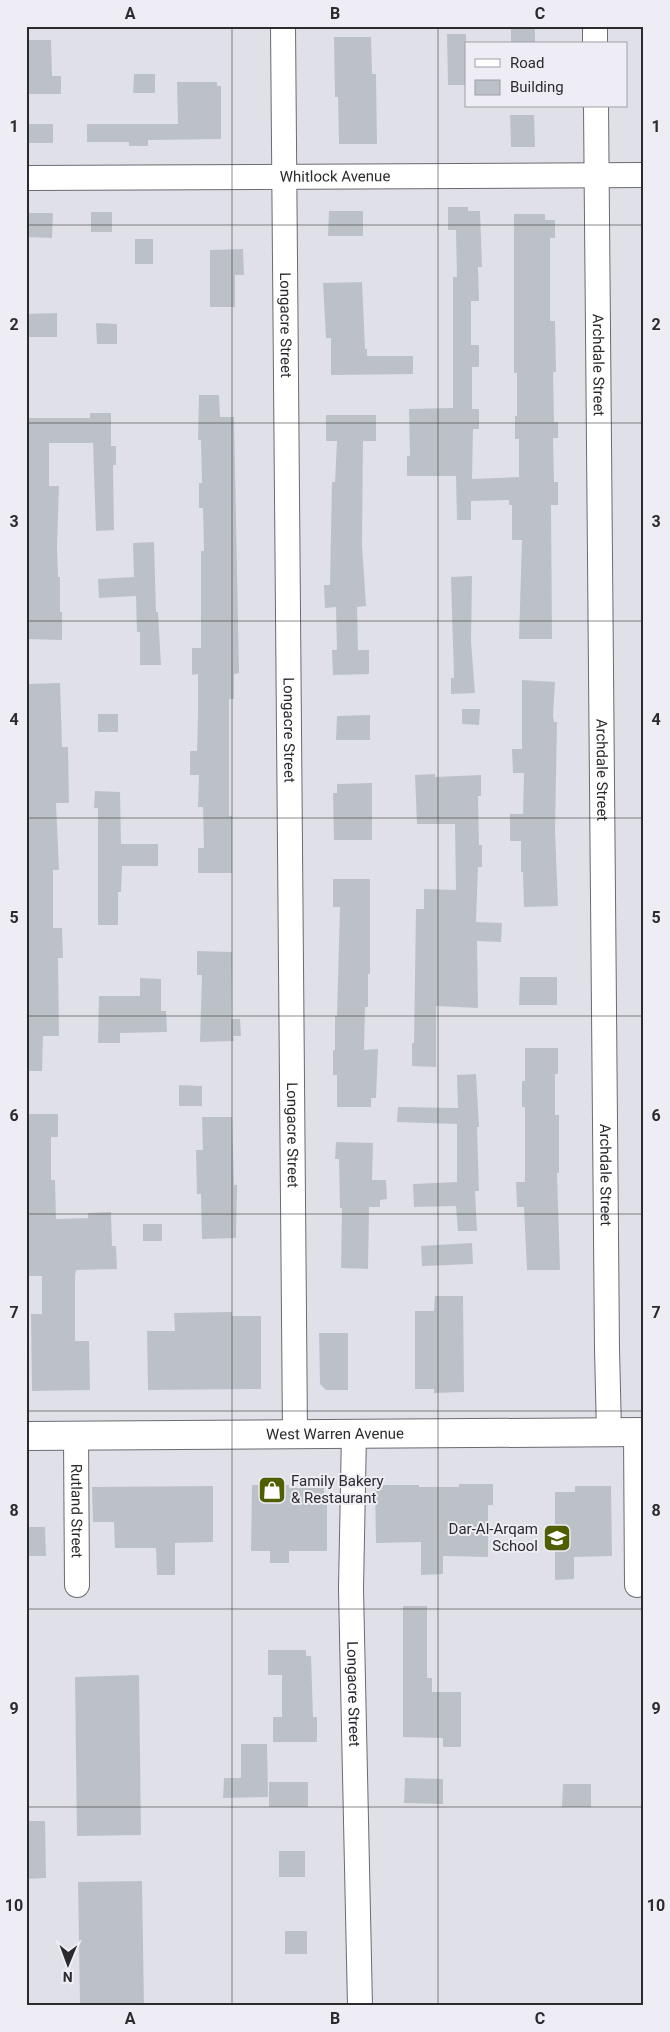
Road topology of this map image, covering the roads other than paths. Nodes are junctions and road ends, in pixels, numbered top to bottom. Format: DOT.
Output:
graph roads {
  1 [pos="283,26"];
  2 [pos="595,26"];
  3 [pos="595,42"];
  4 [pos="596,108"];
  5 [pos="596,174"];
  6 [pos="644,175"];
  7 [pos="284,176"];
  8 [pos="26,178"];
  9 [pos="609,1432"];
  10 [pos="640,1432"];
  11 [pos="354,1433"];
  12 [pos="295,1434"];
  13 [pos="26,1436"];
  14 [pos="76,1436"];
  15 [pos="76,1585"];
  16 [pos="637,1585"];
  17 [pos="360,2006"];
  1 -- 7 [label="street, Longacre Street"];
  2 -- 3 [label="street"];
  4 -- 5 [label="street, Archdale Street"];
  5 -- 6 [label="street, Whitlock Avenue"];
  5 -- 7 [label="street, Whitlock Avenue"];
  5 -- 9 [label="street, Archdale Street"];
  7 -- 8 [label="street, Whitlock Avenue"];
  7 -- 12 [label="street, Longacre Street"];
  9 -- 10 [label="main road, West Warren Avenue"];
  9 -- 11 [label="main road, West Warren Avenue"];
  10 -- 16 [label="street"];
  11 -- 12 [label="main road, West Warren Avenue"];
  11 -- 17 [label="street, Longacre Street"];
  12 -- 14 [label="main road, West Warren Avenue"];
  13 -- 14 [label="main road, West Warren Avenue"];
  14 -- 15 [label="street, Rutland Street"];
}
